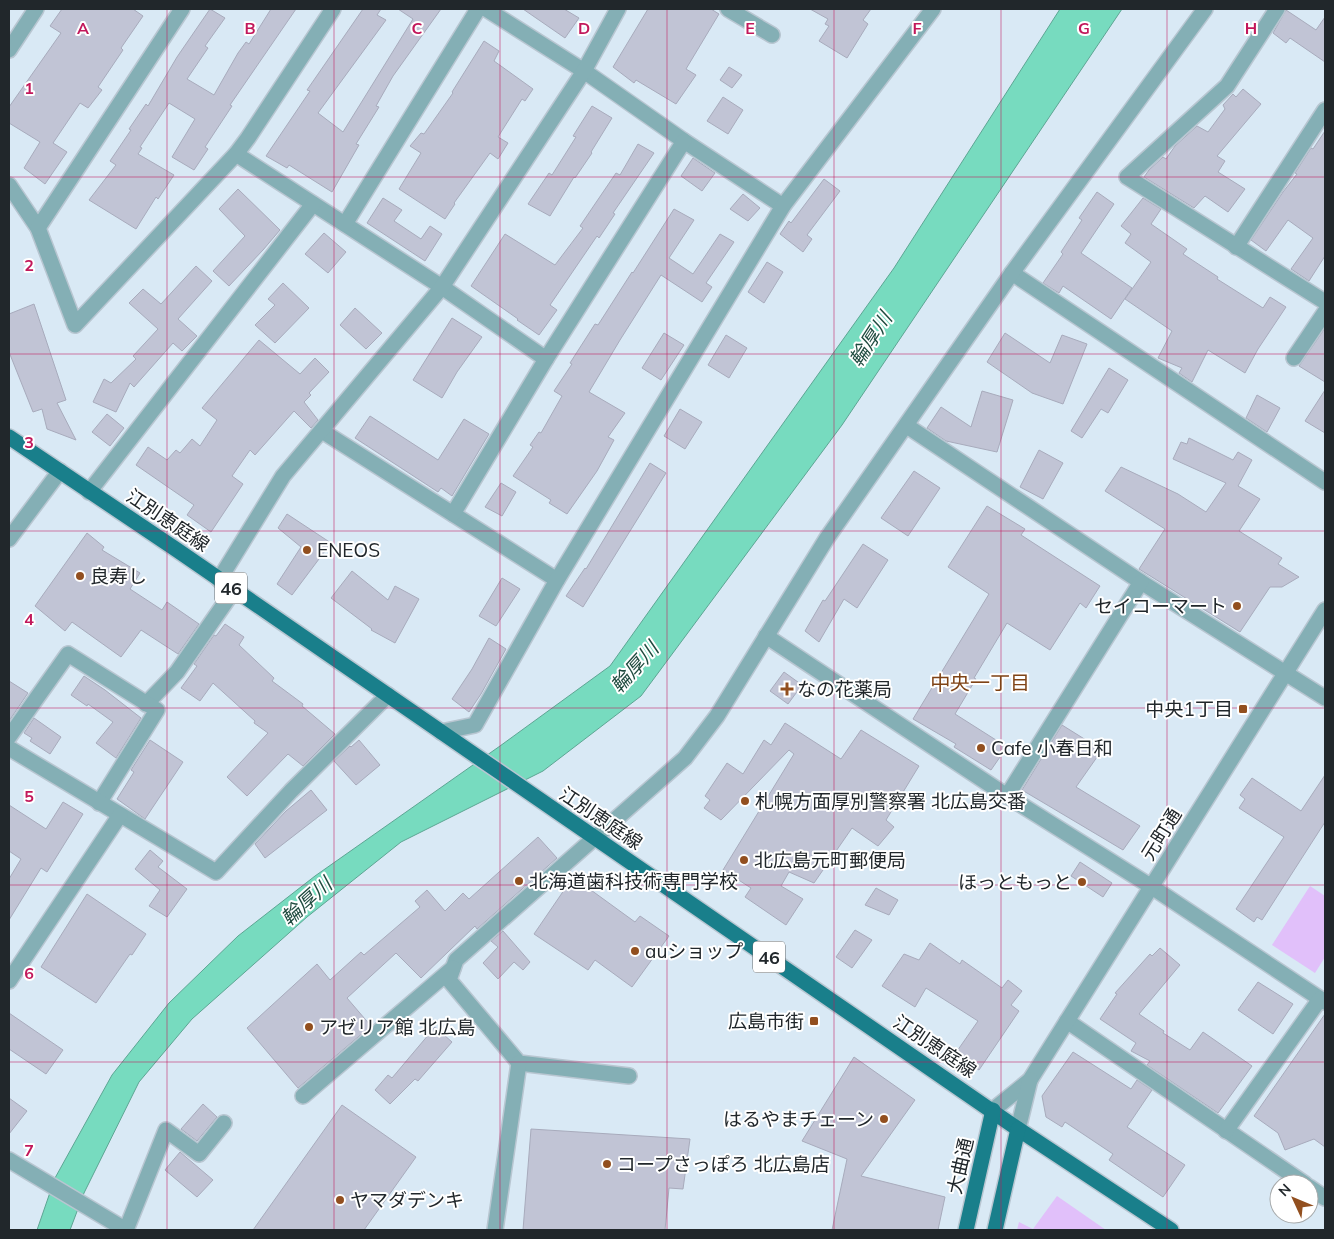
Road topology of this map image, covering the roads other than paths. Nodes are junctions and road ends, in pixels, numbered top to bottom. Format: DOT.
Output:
graph roads {
  1 [pos="36,9"];
  2 [pos="182,9"];
  3 [pos="333,9"];
  4 [pos="478,9"];
  5 [pos="486,9"];
  6 [pos="618,9"];
  7 [pos="728,9"];
  8 [pos="933,9"];
  9 [pos="1205,9"];
  10 [pos="1277,9"];
  11 [pos="772,36"];
  12 [pos="9,50"];
  13 [pos="584,71"];
  14 [pos="1325,110"];
  15 [pos="684,141"];
  16 [pos="236,154"];
  17 [pos="9,185"];
  18 [pos="313,204"];
  19 [pos="783,206"];
  20 [pos="345,224"];
  21 [pos="38,228"];
  22 [pos="1236,247"];
  23 [pos="1012,274"];
  24 [pos="442,287"];
  25 [pos="1325,302"];
  26 [pos="1325,312"];
  27 [pos="546,358"];
  28 [pos="1294,358"];
  29 [pos="906,426"];
  30 [pos="322,431"];
  31 [pos="9,437"];
  32 [pos="60,471"];
  33 [pos="1325,482"];
  34 [pos="89,492"];
  35 [pos="453,514"];
  36 [pos="9,539"];
  37 [pos="219,580"];
  38 [pos="557,580"];
  39 [pos="1141,582"];
  40 [pos="234,590"];
  41 [pos="1325,610"];
  42 [pos="766,636"];
  43 [pos="1286,673"];
  44 [pos="388,695"];
  45 [pos="1325,698"];
  46 [pos="146,704"];
  47 [pos="446,736"];
  48 [pos="9,737"];
  49 [pos="9,748"];
  50 [pos="1007,796"];
  51 [pos="99,803"];
  52 [pos="120,816"];
  53 [pos="594,837"];
  54 [pos="1152,887"];
  55 [pos="454,967"];
  56 [pos="9,981"];
  57 [pos="1323,1001"];
  58 [pos="1067,1021"];
  59 [pos="523,1063"];
  60 [pos="629,1076"];
  61 [pos="1030,1080"];
  62 [pos="304,1096"];
  63 [pos="993,1110"];
  64 [pos="224,1123"];
  65 [pos="1018,1129"];
  66 [pos="1226,1131"];
  67 [pos="15,1164"];
  68 [pos="1290,1174"];
  69 [pos="122,1227"];
  70 [pos="495,1230"];
  71 [pos="966,1230"];
  72 [pos="995,1230"];
  73 [pos="1171,1230"];
  1 -- 12 [label="street"];
  2 -- 21 [label="street"];
  3 -- 16 [label="street"];
  4 -- 20 [label="street"];
  5 -- 13 [label="street"];
  6 -- 13 [label="street"];
  7 -- 11 [label="street"];
  8 -- 19 [label="street"];
  9 -- 23 [label="street"];
  10 -- 22 [label="street"];
  13 -- 15 [label="street"];
  13 -- 24 [label="street"];
  14 -- 22 [label="street"];
  15 -- 19 [label="street"];
  15 -- 27 [label="street"];
  16 -- 18 [label="street"];
  16 -- 21 [label="street"];
  17 -- 21 [label="street"];
  18 -- 20 [label="street"];
  18 -- 34 [label="street"];
  19 -- 38 [label="street"];
  20 -- 24 [label="street"];
  22 -- 25 [label="street"];
  23 -- 29 [label="street"];
  23 -- 33 [label="street"];
  24 -- 27 [label="street"];
  24 -- 30 [label="street"];
  26 -- 28 [label="street"];
  27 -- 35 [label="street"];
  29 -- 39 [label="street"];
  29 -- 42 [label="street"];
  30 -- 35 [label="street"];
  30 -- 37 [label="street"];
  31 -- 32 [label="main road, 江別恵庭線 / 46"];
  32 -- 34 [label="main road, 江別恵庭線 / 46"];
  32 -- 36 [label="street"];
  34 -- 37 [label="main road, 江別恵庭線 / 46"];
  35 -- 38 [label="street"];
  37 -- 40 [label="main road, 江別恵庭線 / 46"];
  38 -- 47 [label="street"];
  39 -- 43 [label="street"];
  39 -- 50 [label="street"];
  40 -- 44 [label="main road, 江別恵庭線 / 46"];
  40 -- 46 [label="street"];
  41 -- 43 [label="street, 元町通"];
  42 -- 50 [label="street"];
  42 -- 53 [label="street"];
  43 -- 45 [label="street"];
  43 -- 54 [label="street, 元町通"];
  44 -- 47 [label="main road, 江別恵庭線 / 46"];
  44 -- 52 [label="street"];
  46 -- 48 [label="street"];
  46 -- 51 [label="street"];
  47 -- 53 [label="main road, 江別恵庭線 / 46"];
  49 -- 51 [label="street"];
  50 -- 54 [label="street"];
  51 -- 52 [label="street"];
  52 -- 56 [label="street"];
  53 -- 55 [label="street"];
  53 -- 63 [label="main road, 江別恵庭線 / 46"];
  54 -- 57 [label="street"];
  54 -- 58 [label="street, 元町通"];
  55 -- 59 [label="street"];
  55 -- 62 [label="street"];
  57 -- 66 [label="street"];
  58 -- 61 [label="street, 元町通"];
  58 -- 66 [label="street"];
  59 -- 60 [label="street"];
  59 -- 70 [label="street"];
  61 -- 63 [label="street"];
  61 -- 65 [label="street"];
  63 -- 65 [label="main road, 江別恵庭線 / 46"];
  63 -- 71 [label="main road, 大曲通"];
  64 -- 69 [label="street"];
  65 -- 72 [label="main road"];
  65 -- 73 [label="main road, 江別恵庭線 / 46"];
  66 -- 68 [label="street"];
  67 -- 69 [label="street"];
}
